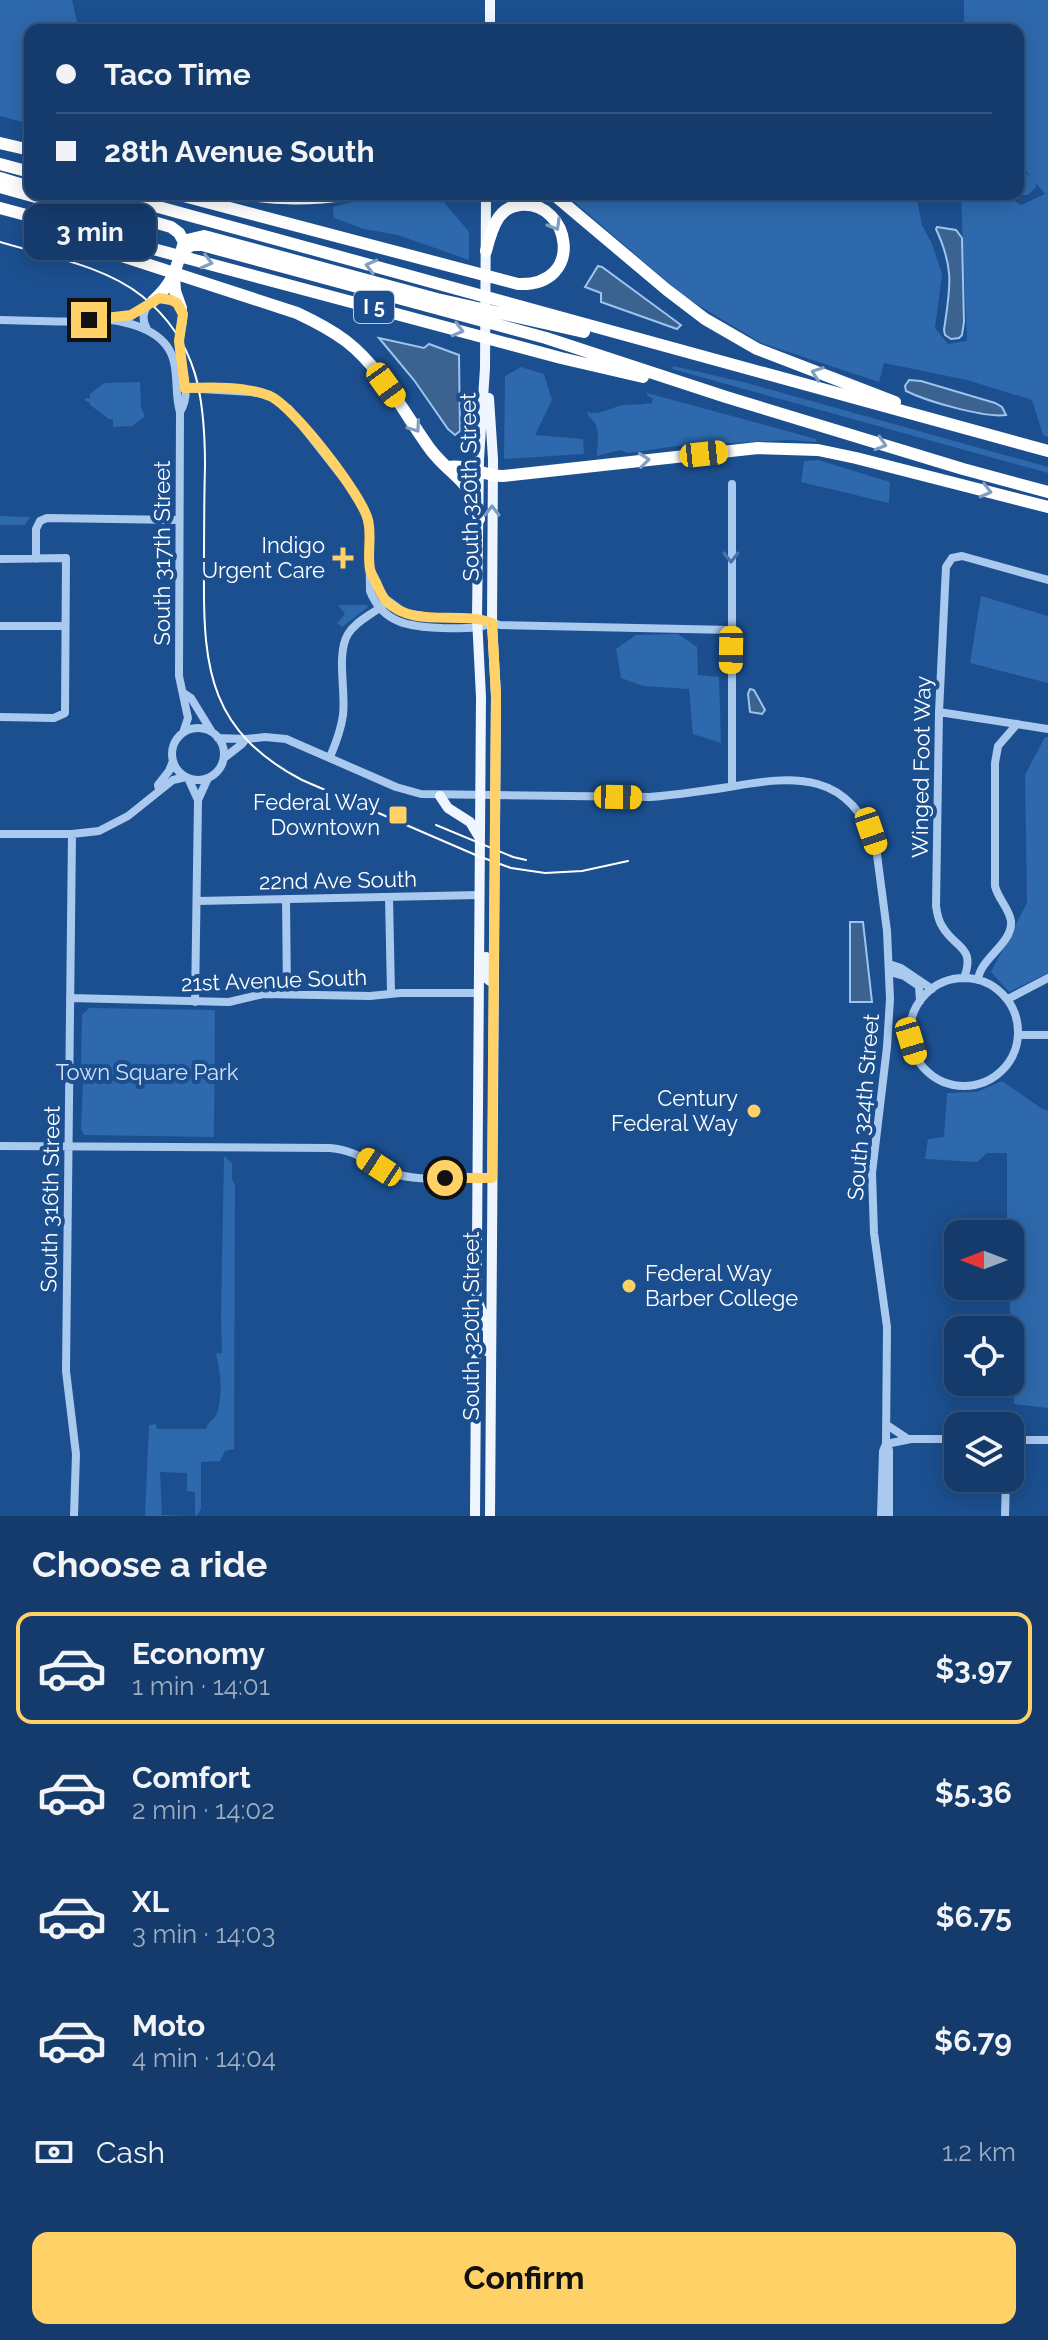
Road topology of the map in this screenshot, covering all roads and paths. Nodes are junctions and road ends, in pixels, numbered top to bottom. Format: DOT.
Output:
graph roads {
  1 [pos="490,0"];
  2 [pos="490,24"];
  3 [pos="3,143"];
  4 [pos="24,149"];
  5 [pos="0,164"];
  6 [pos="24,170"];
  7 [pos="0,178"];
  8 [pos="24,185"];
  9 [pos="0,187"];
  10 [pos="24,193"];
  11 [pos="52,200"];
  12 [pos="74,200"];
  13 [pos="133,200"];
  14 [pos="199,200"];
  15 [pos="486,200"];
  16 [pos="560,200"];
  17 [pos="0,208"];
  18 [pos="23,214"];
  19 [pos="143,223"];
  20 [pos="182,247"];
  21 [pos="229,247"];
  22 [pos="486,251"];
  23 [pos="170,290"];
  24 [pos="150,304"];
  25 [pos="181,308"];
  26 [pos="104,319"];
  27 [pos="0,320"];
  28 [pos="181,325"];
  29 [pos="152,333"];
  30 [pos="716,361"];
  31 [pos="485,368"];
  32 [pos="185,388"];
  33 [pos="726,397"];
  34 [pos="180,412"];
  35 [pos="969,429"];
  36 [pos="1048,451"];
  37 [pos="448,467"];
  38 [pos="479,470"];
  39 [pos="493,476"];
  40 [pos="732,484"];
  41 [pos="1048,492"];
  42 [pos="1048,507"];
  43 [pos="479,519"];
  44 [pos="179,520"];
  45 [pos="0,559"];
  46 [pos="36,559"];
  47 [pos="1048,580"];
  48 [pos="383,605"];
  49 [pos="478,623"];
  50 [pos="492,623"];
  51 [pos="0,626"];
  52 [pos="65,626"];
  53 [pos="731,630"];
  54 [pos="185,694"];
  55 [pos="939,712"];
  56 [pos="0,717"];
  57 [pos="1017,724"];
  58 [pos="1048,729"];
  59 [pos="183,733"];
  60 [pos="215,735"];
  61 [pos="246,739"];
  62 [pos="330,757"];
  63 [pos="224,758"];
  64 [pos="173,760"];
  65 [pos="187,778"];
  66 [pos="208,778"];
  67 [pos="732,786"];
  68 [pos="159,790"];
  69 [pos="495,795"];
  70 [pos="440,796"];
  71 [pos="480,796"];
  72 [pos="198,800"];
  73 [pos="0,834"];
  74 [pos="72,834"];
  75 [pos="480,839"];
  76 [pos="479,895"];
  77 [pos="389,897"];
  78 [pos="286,899"];
  79 [pos="197,901"];
  80 [pos="479,912"];
  81 [pos="968,957"];
  82 [pos="890,968"];
  83 [pos="978,975"];
  84 [pos="964,978"];
  85 [pos="1048,978"];
  86 [pos="493,983"];
  87 [pos="932,989"];
  88 [pos="391,993"];
  89 [pos="479,993"];
  90 [pos="287,994"];
  91 [pos="70,998"];
  92 [pos="1008,999"];
  93 [pos="920,1001"];
  94 [pos="195,1002"];
  95 [pos="1018,1035"];
  96 [pos="1048,1035"];
  97 [pos="493,1058"];
  98 [pos="0,1146"];
  99 [pos="69,1147"];
  100 [pos="477,1178"];
  101 [pos="492,1178"];
  102 [pos="476,1296"];
  103 [pos="491,1353"];
  104 [pos="887,1425"];
  105 [pos="908,1439"];
  106 [pos="944,1439"];
  107 [pos="1024,1440"];
  108 [pos="1048,1440"];
  109 [pos="886,1444"];
  110 [pos="1006,1492"];
  111 [pos="74,1516"];
  112 [pos="475,1516"];
  113 [pos="490,1516"];
  114 [pos="881,1516"];
  115 [pos="889,1516"];
  116 [pos="1005,1516"];
  1 -- 2 [label="main road"];
  3 -- 4 [label="highway"];
  5 -- 6 [label="highway"];
  7 -- 8 [label="highway"];
  9 -- 10 [label="highway"];
  11 -- 19 [label="highway"];
  12 -- 19 [label="highway"];
  30 -- 13 [label="highway, I 5, one-way"];
  22 -- 14 [label="highway, one-way"];
  15 -- 22 [label="main road, South 320th Street"];
  35 -- 16 [label="highway, one-way"];
  17 -- 18 [label="highway, I 5"];
  18 -- 33 [label="highway, I 5, one-way"];
  18 -- 37 [label="highway, one-way"];
  19 -- 20 [label="highway"];
  20 -- 21 [label="highway"];
  20 -- 23 [label="highway"];
  21 -- 30 [label="highway"];
  21 -- 33 [label="highway"];
  22 -- 31 [label="main road, South 320th Street"];
  23 -- 24 [label="highway"];
  23 -- 25 [label="highway"];
  24 -- 25 [label="street"];
  24 -- 26 [label="street"];
  24 -- 29 [label="street"];
  25 -- 28 [label="street"];
  26 -- 27 [label="street"];
  26 -- 29 [label="street"];
  28 -- 29 [label="street"];
  28 -- 32 [label="street, South 317th Street"];
  29 -- 34 [label="street, South 317th Street"];
  30 -- 35 [label="highway, I 5"];
  31 -- 38 [label="main road, South 320th Street"];
  31 -- 39 [label="main road, South 320th Street"];
  32 -- 34 [label="street, South 317th Street"];
  32 -- 48 [label="street"];
  33 -- 41 [label="highway, I 5, one-way"];
  34 -- 44 [label="street, South 317th Street"];
  35 -- 36 [label="highway, I 5"];
  37 -- 38 [label="highway"];
  37 -- 43 [label="highway"];
  38 -- 39 [label="highway"];
  38 -- 43 [label="main road, South 320th Street"];
  39 -- 42 [label="highway, one-way"];
  50 -- 39 [label="main road, South 320th Street, one-way"];
  40 -- 53 [label="street, one-way"];
  43 -- 49 [label="main road, South 320th Street"];
  44 -- 46 [label="street"];
  44 -- 54 [label="street, South 317th Street"];
  45 -- 46 [label="street"];
  46 -- 52 [label="street"];
  47 -- 55 [label="street, Winged Foot Way"];
  48 -- 49 [label="street"];
  48 -- 62 [label="street"];
  49 -- 50 [label="street"];
  49 -- 71 [label="main road, South 320th Street"];
  50 -- 53 [label="street"];
  50 -- 69 [label="main road, South 320th Street"];
  51 -- 52 [label="street"];
  52 -- 56 [label="street"];
  53 -- 67 [label="street"];
  54 -- 59 [label="street, South 317th Street"];
  54 -- 60 [label="street, South 317th Street"];
  55 -- 57 [label="street"];
  55 -- 81 [label="street, Winged Foot Way"];
  57 -- 58 [label="street"];
  57 -- 83 [label="street"];
  59 -- 60 [label="street"];
  59 -- 64 [label="street"];
  60 -- 61 [label="street"];
  60 -- 63 [label="street"];
  61 -- 62 [label="street"];
  61 -- 63 [label="street"];
  62 -- 70 [label="street"];
  63 -- 66 [label="street"];
  64 -- 65 [label="street"];
  64 -- 68 [label="street"];
  65 -- 66 [label="street"];
  65 -- 68 [label="street"];
  65 -- 72 [label="street"];
  66 -- 72 [label="street"];
  67 -- 69 [label="street"];
  67 -- 82 [label="street, South 324th Street"];
  68 -- 74 [label="street"];
  69 -- 71 [label="street"];
  69 -- 86 [label="main road, South 320th Street"];
  70 -- 71 [label="street"];
  70 -- 75 [label="main road"];
  71 -- 75 [label="main road, South 320th Street"];
  72 -- 79 [label="street"];
  73 -- 74 [label="street"];
  74 -- 91 [label="street, South 316th Street"];
  75 -- 76 [label="main road, South 320th Street"];
  76 -- 77 [label="street, 22nd Ave South"];
  76 -- 80 [label="main road, South 320th Street"];
  77 -- 78 [label="street, 22nd Ave South"];
  77 -- 88 [label="street"];
  78 -- 79 [label="street, 22nd Ave South"];
  78 -- 90 [label="street"];
  79 -- 94 [label="street"];
  80 -- 86 [label="main road"];
  80 -- 89 [label="main road, South 320th Street"];
  81 -- 83 [label="street, Winged Foot Way"];
  81 -- 84 [label="street"];
  82 -- 87 [label="street"];
  82 -- 93 [label="street"];
  82 -- 104 [label="street, South 324th Street"];
  83 -- 84 [label="street"];
  83 -- 92 [label="street"];
  84 -- 87 [label="street"];
  85 -- 92 [label="street"];
  86 -- 97 [label="main road, South 320th Street"];
  87 -- 93 [label="street"];
  88 -- 89 [label="street, 21st Avenue South"];
  88 -- 90 [label="street, 21st Avenue South"];
  89 -- 97 [label="main road"];
  89 -- 100 [label="main road, South 320th Street"];
  90 -- 94 [label="street, 21st Avenue South"];
  91 -- 94 [label="street, 21st Avenue South"];
  91 -- 99 [label="street, South 316th Street"];
  92 -- 95 [label="street"];
  93 -- 95 [label="street"];
  95 -- 96 [label="street"];
  97 -- 101 [label="main road, South 320th Street"];
  98 -- 99 [label="street"];
  99 -- 100 [label="street"];
  99 -- 111 [label="street, South 316th Street"];
  100 -- 101 [label="street"];
  100 -- 102 [label="main road, South 320th Street"];
  101 -- 103 [label="main road, South 320th Street"];
  102 -- 103 [label="main road"];
  102 -- 112 [label="main road, South 320th Street"];
  103 -- 113 [label="main road, South 320th Street"];
  104 -- 105 [label="street"];
  104 -- 109 [label="street, South 324th Street"];
  105 -- 106 [label="street"];
  105 -- 109 [label="street"];
  107 -- 108 [label="street"];
  109 -- 114 [label="street, South 324th Street"];
  109 -- 115 [label="street, South 324th Street"];
  110 -- 116 [label="street"];
}
